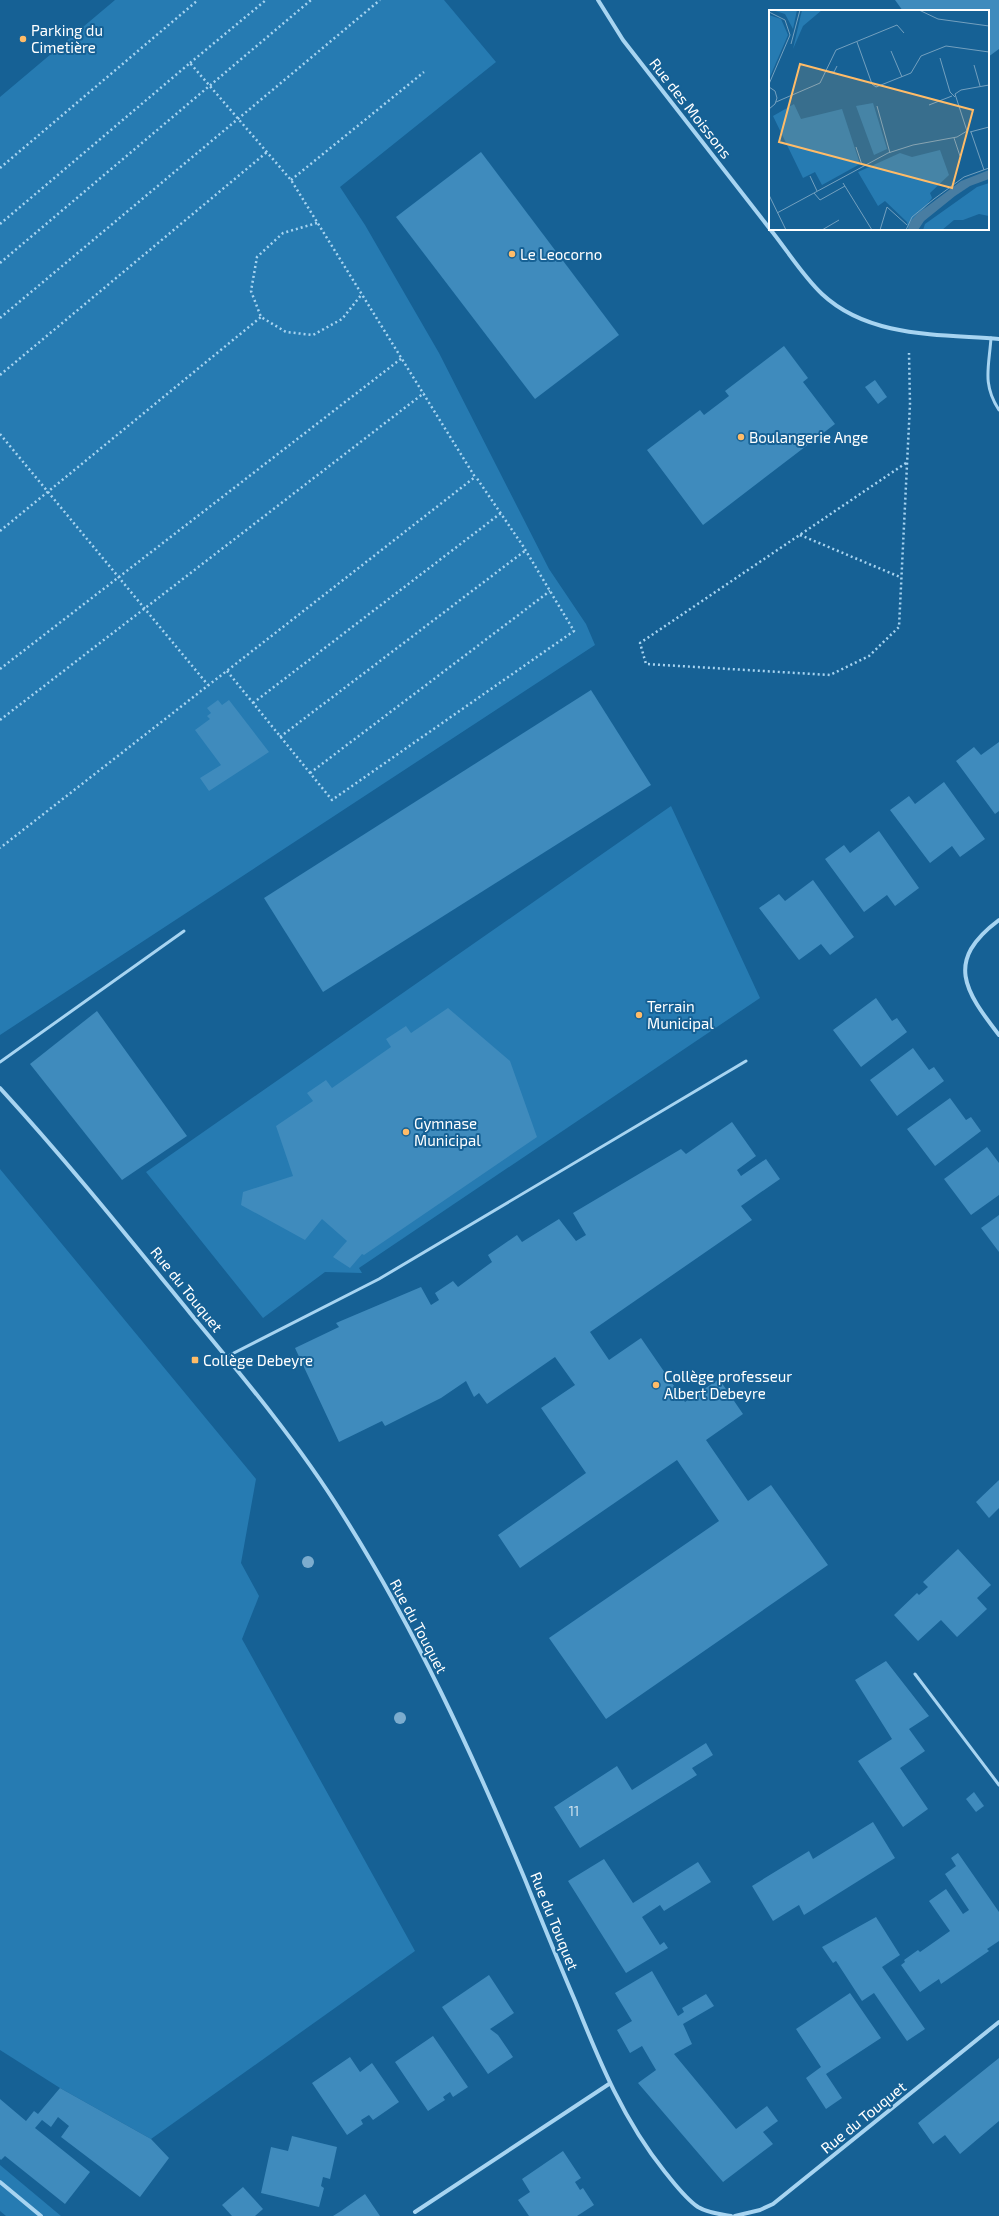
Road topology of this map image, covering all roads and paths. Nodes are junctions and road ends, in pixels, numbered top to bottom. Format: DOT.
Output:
graph roads {
  1 [pos="198,0"];
  2 [pos="266,0"];
  3 [pos="311,0"];
  4 [pos="380,0"];
  5 [pos="598,0"];
  6 [pos="190,63"];
  7 [pos="424,72"];
  8 [pos="210,86"];
  9 [pos="238,119"];
  10 [pos="267,152"];
  11 [pos="0,168"];
  12 [pos="291,180"];
  13 [pos="317,223"];
  14 [pos="0,224"];
  15 [pos="769,228"];
  16 [pos="771,230"];
  17 [pos="0,263"];
  18 [pos="362,294"];
  19 [pos="261,317"];
  20 [pos="0,318"];
  21 [pos="909,331"];
  22 [pos="991,338"];
  23 [pos="999,338"];
  24 [pos="402,358"];
  25 [pos="0,375"];
  26 [pos="424,393"];
  27 [pos="999,410"];
  28 [pos="0,434"];
  29 [pos="906,462"];
  30 [pos="475,477"];
  31 [pos="48,492"];
  32 [pos="501,513"];
  33 [pos="0,531"];
  34 [pos="800,535"];
  35 [pos="526,550"];
  36 [pos="118,577"];
  37 [pos="900,577"];
  38 [pos="550,590"];
  39 [pos="144,609"];
  40 [pos="0,669"];
  41 [pos="227,671"];
  42 [pos="208,685"];
  43 [pos="253,703"];
  44 [pos="0,720"];
  45 [pos="280,737"];
  46 [pos="310,773"];
  47 [pos="0,848"];
  48 [pos="999,920"];
  49 [pos="184,931"];
  50 [pos="999,1035"];
  51 [pos="746,1061"];
  52 [pos="0,1062"];
  53 [pos="0,1088"];
  54 [pos="226,1357"];
  55 [pos="915,1674"];
  56 [pos="999,1785"];
  57 [pos="999,2022"];
  58 [pos="609,2084"];
  59 [pos="0,2182"];
  60 [pos="415,2212"];
  61 [pos="41,2216"];
  62 [pos="730,2216"];
  63 [pos="735,2216"];
  1 -- 11 [label="path"];
  2 -- 6 [label="path"];
  3 -- 8 [label="path"];
  4 -- 9 [label="path"];
  5 -- 15 [label="street, Rue des Moissons"];
  6 -- 8 [label="path"];
  6 -- 14 [label="path"];
  7 -- 12 [label="path"];
  8 -- 9 [label="path"];
  8 -- 17 [label="path"];
  9 -- 10 [label="path"];
  9 -- 20 [label="path"];
  10 -- 12 [label="path"];
  10 -- 25 [label="path"];
  12 -- 13 [label="path"];
  13 -- 18 [label="path"];
  13 -- 19 [label="path"];
  16 -- 21 [label="street, Rue des Moissons"];
  18 -- 19 [label="path"];
  18 -- 24 [label="path"];
  19 -- 31 [label="path"];
  21 -- 22 [label="street, Rue des Moissons"];
  21 -- 29 [label="path"];
  22 -- 23 [label="street, Rue des Moissons"];
  22 -- 27 [label="lane"];
  24 -- 26 [label="path"];
  24 -- 36 [label="path"];
  26 -- 30 [label="path"];
  26 -- 39 [label="path"];
  28 -- 31 [label="path"];
  29 -- 34 [label="path"];
  29 -- 37 [label="path"];
  30 -- 32 [label="path"];
  30 -- 41 [label="path"];
  31 -- 33 [label="path"];
  31 -- 36 [label="path"];
  32 -- 35 [label="path"];
  32 -- 43 [label="path"];
  34 -- 37 [label="path"];
  34 -- 37 [label="path"];
  35 -- 38 [label="path"];
  35 -- 45 [label="path"];
  36 -- 39 [label="path"];
  36 -- 40 [label="path"];
  38 -- 46 [label="path"];
  38 -- 46 [label="path"];
  39 -- 42 [label="path"];
  39 -- 44 [label="path"];
  41 -- 42 [label="path"];
  41 -- 43 [label="path"];
  42 -- 47 [label="path"];
  43 -- 45 [label="path"];
  45 -- 46 [label="path"];
  48 -- 50 [label="street"];
  49 -- 52 [label="lane"];
  51 -- 54 [label="lane"];
  53 -- 54 [label="street, Rue du Touquet"];
  54 -- 58 [label="street, Rue du Touquet"];
  55 -- 56 [label="lane"];
  57 -- 63 [label="street, Rue du Touquet"];
  58 -- 60 [label="street"];
  58 -- 62 [label="street, Rue du Touquet"];
  59 -- 61 [label="street"];
}
